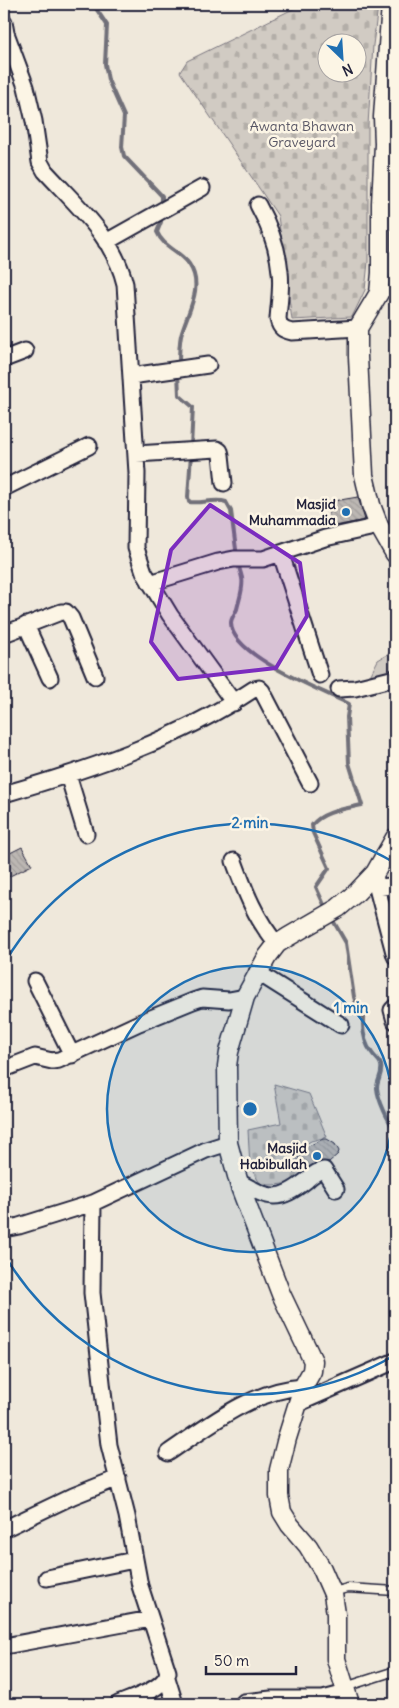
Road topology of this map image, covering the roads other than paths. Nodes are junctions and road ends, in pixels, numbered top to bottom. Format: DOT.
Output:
graph roads {
  1 [pos="391,4"];
  2 [pos="4,22"];
  3 [pos="390,141"];
  4 [pos="202,188"];
  5 [pos="258,205"];
  6 [pos="106,242"];
  7 [pos="387,292"];
  8 [pos="358,328"];
  9 [pos="25,351"];
  10 [pos="4,359"];
  11 [pos="208,365"];
  12 [pos="131,376"];
  13 [pos="89,446"];
  14 [pos="136,454"];
  15 [pos="224,483"];
  16 [pos="4,488"];
  17 [pos="379,526"];
  18 [pos="281,554"];
  19 [pos="395,554"];
  20 [pos="150,583"];
  21 [pos="26,625"];
  22 [pos="4,634"];
  23 [pos="320,675"];
  24 [pos="95,676"];
  25 [pos="50,678"];
  26 [pos="395,678"];
  27 [pos="339,689"];
  28 [pos="234,703"];
  29 [pos="68,775"];
  30 [pos="310,784"];
  31 [pos="4,794"];
  32 [pos="86,834"];
  33 [pos="395,838"];
  34 [pos="234,861"];
  35 [pos="376,880"];
  36 [pos="395,885"];
  37 [pos="277,944"];
  38 [pos="395,956"];
  39 [pos="257,972"];
  40 [pos="35,981"];
  41 [pos="244,997"];
  42 [pos="395,1006"];
  43 [pos="395,1021"];
  44 [pos="342,1025"];
  45 [pos="72,1055"];
  46 [pos="4,1069"];
  47 [pos="228,1143"];
  48 [pos="239,1182"];
  49 [pos="336,1189"];
  50 [pos="93,1203"];
  51 [pos="4,1228"];
  52 [pos="395,1361"];
  53 [pos="303,1387"];
  54 [pos="297,1404"];
  55 [pos="168,1453"];
  56 [pos="118,1478"];
  57 [pos="4,1529"];
  58 [pos="134,1560"];
  59 [pos="47,1578"];
  60 [pos="395,1591"];
  61 [pos="332,1592"];
  62 [pos="150,1619"];
  63 [pos="4,1646"];
  64 [pos="395,1671"];
  65 [pos="167,1678"];
  66 [pos="347,1695"];
  67 [pos="244,1702"];
  68 [pos="118,1704"];
  69 [pos="175,1704"];
  1 -- 3 [label="street"];
  2 -- 6 [label="street"];
  3 -- 7 [label="street"];
  4 -- 6 [label="street"];
  5 -- 8 [label="street"];
  6 -- 12 [label="street"];
  7 -- 8 [label="street"];
  8 -- 17 [label="street"];
  9 -- 10 [label="street"];
  11 -- 12 [label="street"];
  12 -- 14 [label="street"];
  13 -- 16 [label="street"];
  14 -- 15 [label="street"];
  14 -- 20 [label="street"];
  17 -- 18 [label="street"];
  17 -- 19 [label="street"];
  18 -- 20 [label="street"];
  18 -- 23 [label="street"];
  20 -- 28 [label="street"];
  21 -- 22 [label="street"];
  21 -- 24 [label="street"];
  21 -- 25 [label="street"];
  26 -- 27 [label="street"];
  28 -- 29 [label="street"];
  28 -- 30 [label="street"];
  29 -- 31 [label="street"];
  29 -- 32 [label="street"];
  33 -- 35 [label="street"];
  34 -- 37 [label="street"];
  35 -- 36 [label="street"];
  35 -- 37 [label="street"];
  35 -- 38 [label="street"];
  37 -- 39 [label="street"];
  39 -- 41 [label="street"];
  39 -- 44 [label="street"];
  40 -- 45 [label="street"];
  41 -- 45 [label="street"];
  41 -- 47 [label="street"];
  42 -- 43 [label="street"];
  45 -- 46 [label="street"];
  47 -- 48 [label="street"];
  47 -- 50 [label="street"];
  48 -- 49 [label="street"];
  48 -- 53 [label="street"];
  50 -- 51 [label="street"];
  50 -- 56 [label="street"];
  52 -- 54 [label="street"];
  53 -- 54 [label="street"];
  53 -- 55 [label="street"];
  54 -- 61 [label="street"];
  56 -- 57 [label="street"];
  56 -- 58 [label="street"];
  58 -- 59 [label="street"];
  58 -- 62 [label="street"];
  60 -- 61 [label="lane"];
  61 -- 66 [label="street"];
  62 -- 63 [label="street"];
  62 -- 65 [label="street"];
  64 -- 66 [label="lane"];
  65 -- 68 [label="street"];
  65 -- 69 [label="street"];
  66 -- 67 [label="street"];
}
